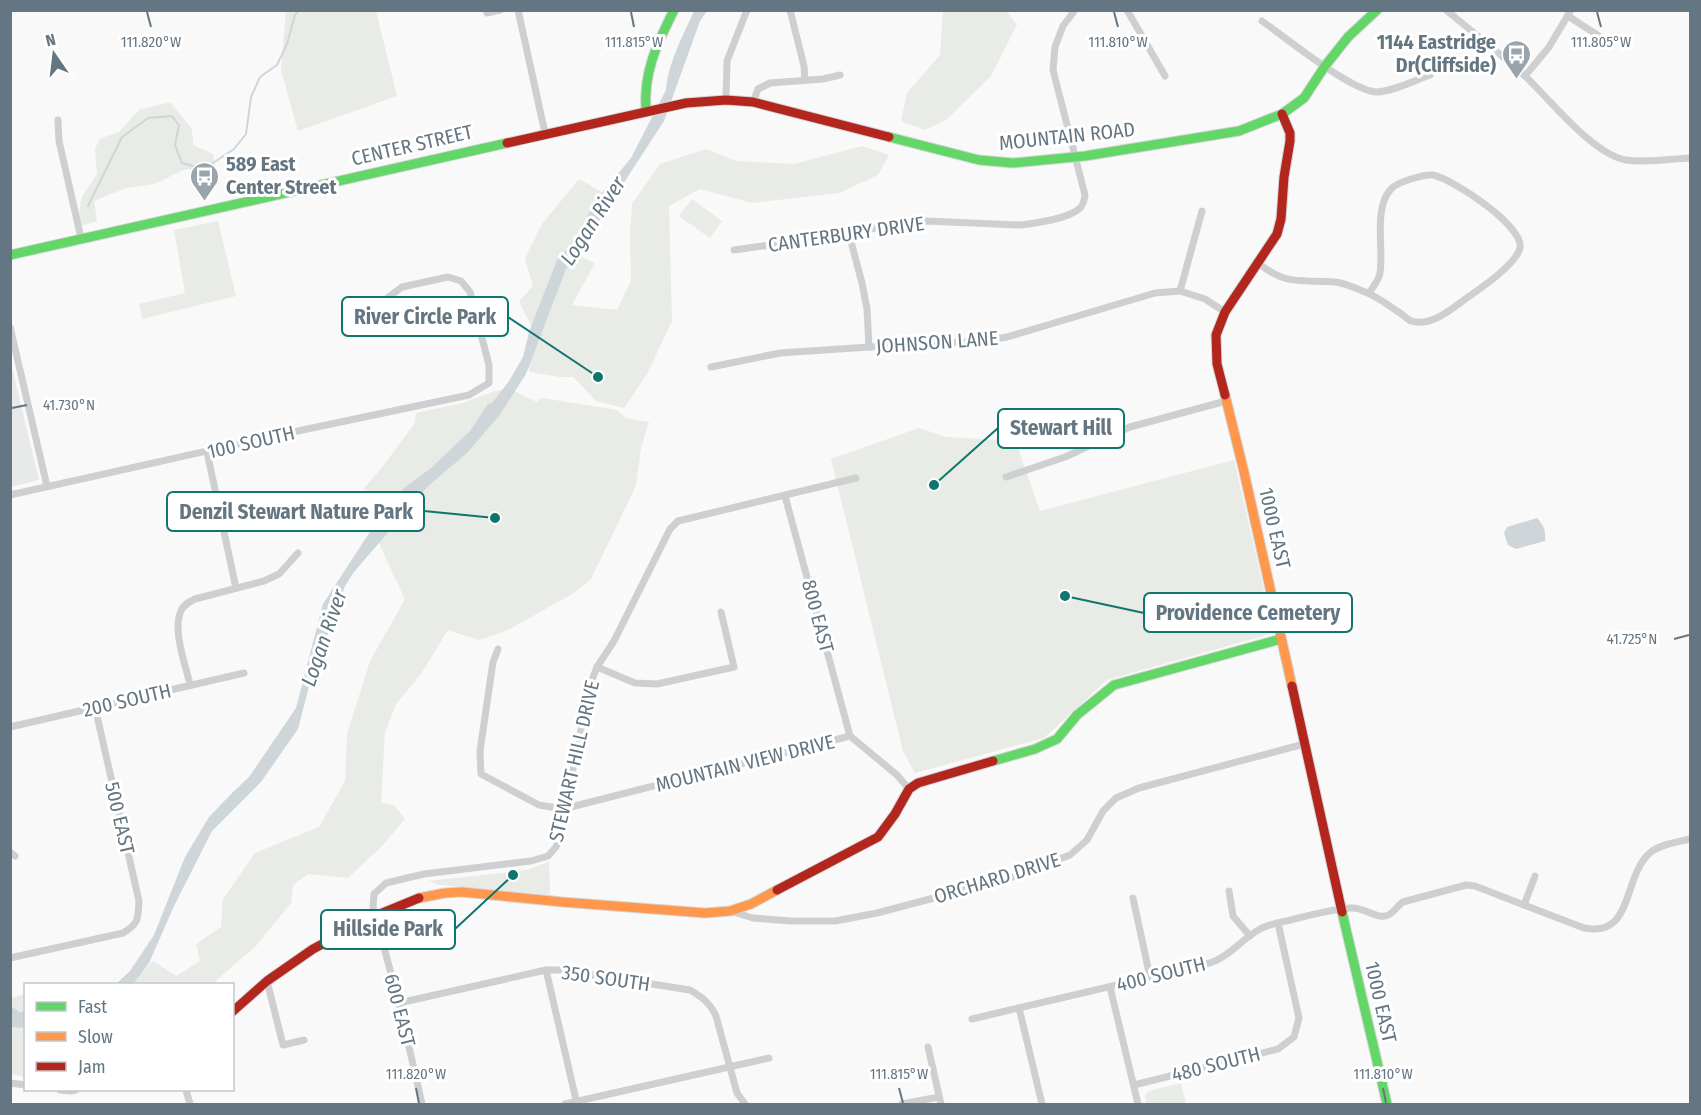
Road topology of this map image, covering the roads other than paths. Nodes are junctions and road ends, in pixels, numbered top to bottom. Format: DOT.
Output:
graph roads {
  1 [pos="500,10"];
  2 [pos="518,10"];
  3 [pos="674,10"];
  4 [pos="747,10"];
  5 [pos="790,10"];
  6 [pos="1076,10"];
  7 [pos="1127,10"];
  8 [pos="1377,10"];
  9 [pos="1446,10"];
  10 [pos="1462,10"];
  11 [pos="487,13"];
  12 [pos="1569,13"];
  13 [pos="1456,18"];
  14 [pos="1262,21"];
  15 [pos="1605,40"];
  16 [pos="1325,66"];
  17 [pos="840,75"];
  18 [pos="1431,75"];
  19 [pos="1165,76"];
  20 [pos="1525,76"];
  21 [pos="805,80"];
  22 [pos="726,100"];
  23 [pos="753,102"];
  24 [pos="646,111"];
  25 [pos="1282,114"];
  26 [pos="58,120"];
  27 [pos="545,134"];
  28 [pos="1076,156"];
  29 [pos="1690,158"];
  30 [pos="1203,211"];
  31 [pos="849,234"];
  32 [pos="81,238"];
  33 [pos="734,250"];
  34 [pos="10,255"];
  35 [pos="1257,263"];
  36 [pos="1180,291"];
  37 [pos="1369,293"];
  38 [pos="386,299"];
  39 [pos="1225,312"];
  40 [pos="10,327"];
  41 [pos="869,347"];
  42 [pos="711,367"];
  43 [pos="1226,401"];
  44 [pos="207,452"];
  45 [pos="1006,477"];
  46 [pos="856,478"];
  47 [pos="47,486"];
  48 [pos="10,495"];
  49 [pos="786,496"];
  50 [pos="298,553"];
  51 [pos="236,588"];
  52 [pos="721,612"];
  53 [pos="1281,639"];
  54 [pos="498,649"];
  55 [pos="597,667"];
  56 [pos="244,673"];
  57 [pos="190,685"];
  58 [pos="95,707"];
  59 [pos="10,727"];
  60 [pos="850,736"];
  61 [pos="1304,744"];
  62 [pos="909,789"];
  63 [pos="563,809"];
  64 [pos="1690,839"];
  65 [pos="1535,876"];
  66 [pos="1229,891"];
  67 [pos="1133,898"];
  68 [pos="1524,905"];
  69 [pos="1341,909"];
  70 [pos="730,911"];
  71 [pos="375,916"];
  72 [pos="1278,923"];
  73 [pos="1250,936"];
  74 [pos="10,958"];
  75 [pos="546,970"];
  76 [pos="1150,977"];
  77 [pos="267,981"];
  78 [pos="1110,987"];
  79 [pos="399,1003"];
  80 [pos="1019,1008"];
  81 [pos="234,1010"];
  82 [pos="972,1019"];
  83 [pos="303,1040"];
  84 [pos="928,1047"];
  85 [pos="769,1058"];
  86 [pos="729,1067"];
  87 [pos="1134,1085"];
  88 [pos="940,1101"];
  89 [pos="576,1103"];
  90 [pos="422,1104"];
  91 [pos="565,1104"];
  92 [pos="745,1104"];
  93 [pos="902,1104"];
  94 [pos="1042,1104"];
  95 [pos="1138,1104"];
  96 [pos="1387,1104"];
  1 -- 11 [label="street"];
  2 -- 27 [label="street"];
  3 -- 24 [label="street"];
  4 -- 22 [label="street"];
  5 -- 21 [label="street"];
  6 -- 28 [label="street, CANTERBURY DRIVE"];
  7 -- 19 [label="street"];
  8 -- 16 [label="street, MOUNTAIN ROAD"];
  9 -- 13 [label="street"];
  10 -- 13 [label="street"];
  12 -- 15 [label="street"];
  12 -- 20 [label="street"];
  13 -- 20 [label="street"];
  14 -- 16 [label="street"];
  16 -- 18 [label="street"];
  16 -- 25 [label="street, MOUNTAIN ROAD"];
  17 -- 21 [label="street"];
  20 -- 29 [label="street"];
  21 -- 23 [label="street"];
  22 -- 23 [label="street, MOUNTAIN ROAD"];
  22 -- 24 [label="street, MOUNTAIN ROAD"];
  23 -- 28 [label="street, MOUNTAIN ROAD"];
  24 -- 27 [label="street, CENTER STREET"];
  25 -- 28 [label="street, MOUNTAIN ROAD"];
  25 -- 35 [label="street, 1000 EAST"];
  26 -- 32 [label="street"];
  27 -- 32 [label="street, CENTER STREET"];
  28 -- 31 [label="street, CANTERBURY DRIVE"];
  30 -- 36 [label="street"];
  31 -- 33 [label="street, CANTERBURY DRIVE"];
  31 -- 41 [label="street"];
  32 -- 34 [label="street, CENTER STREET"];
  35 -- 37 [label="street"];
  35 -- 39 [label="street, 1000 EAST"];
  36 -- 39 [label="street, JOHNSON LANE"];
  36 -- 41 [label="street, JOHNSON LANE"];
  37 -- 37 [label="street"];
  38 -- 44 [label="street, 100 SOUTH"];
  39 -- 43 [label="street, 1000 EAST"];
  40 -- 47 [label="street"];
  41 -- 42 [label="street, JOHNSON LANE"];
  43 -- 45 [label="street"];
  43 -- 53 [label="street, 1000 EAST"];
  44 -- 47 [label="street, 100 SOUTH"];
  44 -- 51 [label="street"];
  46 -- 49 [label="street, STEWART HILL DRIVE"];
  47 -- 48 [label="street, 100 SOUTH"];
  49 -- 55 [label="street, STEWART HILL DRIVE"];
  49 -- 60 [label="street, 800 EAST"];
  50 -- 51 [label="street"];
  51 -- 57 [label="street"];
  52 -- 55 [label="street"];
  53 -- 61 [label="street, 1000 EAST"];
  53 -- 62 [label="street"];
  54 -- 63 [label="street"];
  55 -- 63 [label="street, STEWART HILL DRIVE"];
  56 -- 57 [label="street, 200 SOUTH"];
  57 -- 58 [label="street, 200 SOUTH"];
  58 -- 59 [label="street, 200 SOUTH"];
  58 -- 74 [label="street, 500 EAST"];
  60 -- 62 [label="street, MOUNTAIN VIEW DRIVE"];
  60 -- 63 [label="street, MOUNTAIN VIEW DRIVE"];
  61 -- 69 [label="street, 1000 EAST"];
  61 -- 70 [label="street, ORCHARD DRIVE"];
  62 -- 70 [label="street"];
  63 -- 71 [label="street, STEWART HILL DRIVE"];
  64 -- 68 [label="street, 400 SOUTH"];
  65 -- 68 [label="street"];
  66 -- 73 [label="street"];
  67 -- 76 [label="street"];
  68 -- 69 [label="street, 400 SOUTH"];
  69 -- 72 [label="street, 400 SOUTH"];
  69 -- 96 [label="street, 1000 EAST"];
  70 -- 71 [label="street"];
  71 -- 77 [label="street"];
  71 -- 79 [label="street, 600 EAST"];
  72 -- 73 [label="street, 400 SOUTH"];
  72 -- 87 [label="street, 480 SOUTH"];
  73 -- 76 [label="street, 400 SOUTH"];
  75 -- 79 [label="street, 350 SOUTH"];
  75 -- 86 [label="street, 350 SOUTH"];
  75 -- 89 [label="street"];
  76 -- 78 [label="street, 400 SOUTH"];
  77 -- 81 [label="street"];
  77 -- 83 [label="street"];
  78 -- 80 [label="street, 400 SOUTH"];
  78 -- 87 [label="street"];
  79 -- 90 [label="street, 600 EAST"];
  80 -- 82 [label="street, 400 SOUTH"];
  80 -- 94 [label="street"];
  84 -- 88 [label="street"];
  85 -- 86 [label="street"];
  86 -- 89 [label="street"];
  86 -- 92 [label="street, 350 SOUTH"];
  87 -- 95 [label="street"];
  88 -- 93 [label="street"];
  89 -- 91 [label="street"];
}
